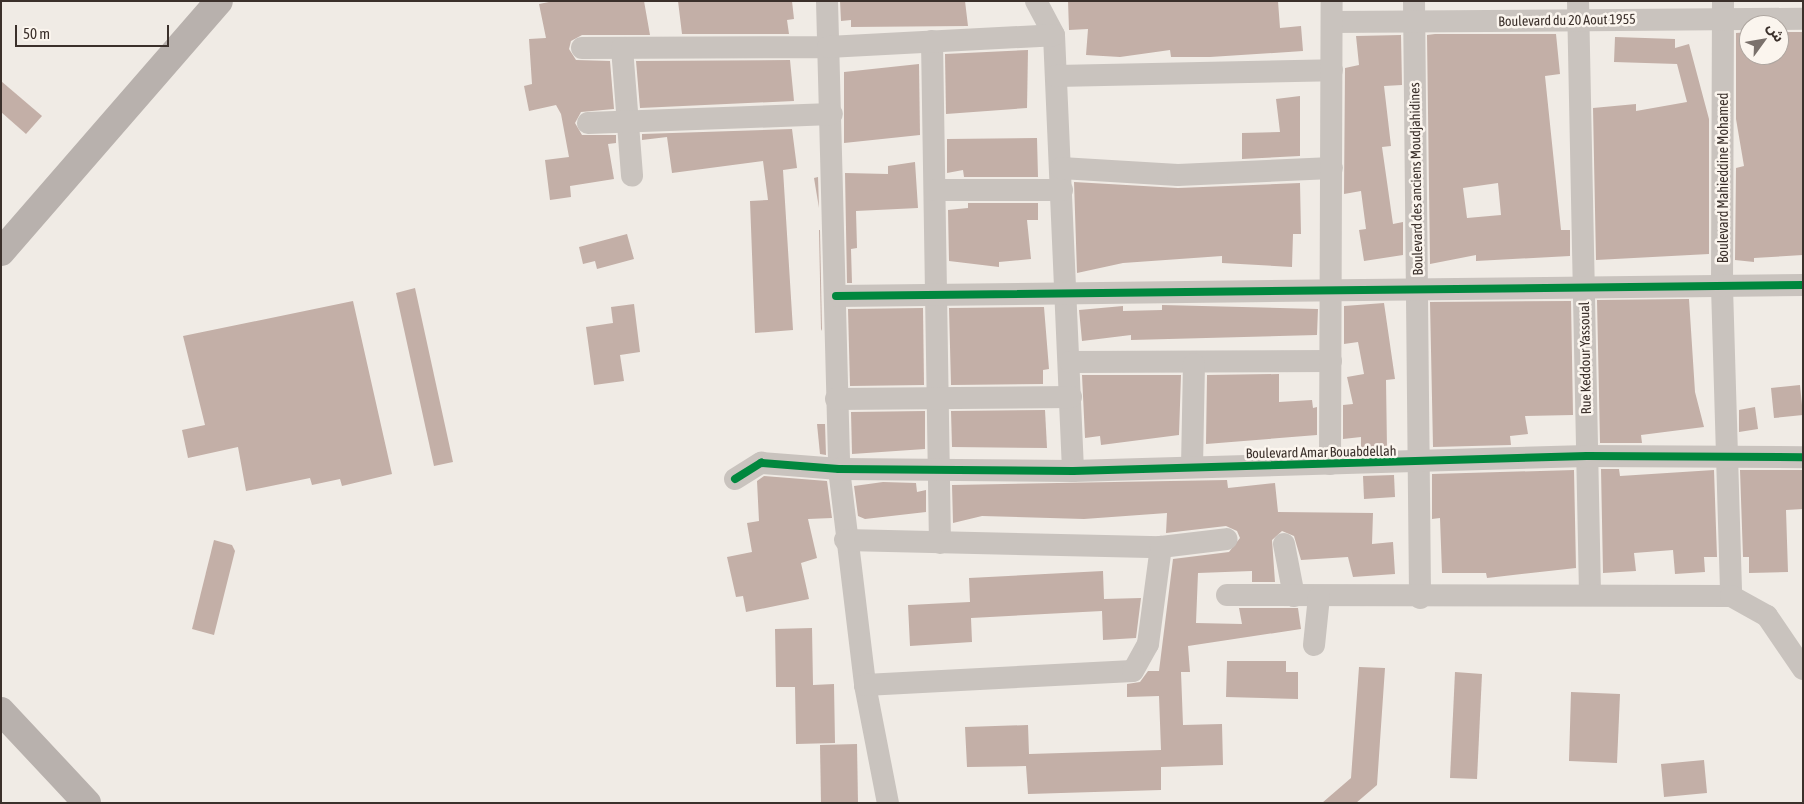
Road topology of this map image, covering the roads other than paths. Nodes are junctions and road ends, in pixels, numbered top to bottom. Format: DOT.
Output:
graph roads {
  1 [pos="219,1"];
  2 [pos="827,1"];
  3 [pos="1036,1"];
  4 [pos="1577,10"];
  5 [pos="1723,10"];
  6 [pos="1415,11"];
  7 [pos="1332,12"];
  8 [pos="1803,19"];
  9 [pos="1054,35"];
  10 [pos="932,41"];
  11 [pos="828,47"];
  12 [pos="582,48"];
  13 [pos="622,48"];
  14 [pos="1332,70"];
  15 [pos="1056,76"];
  16 [pos="832,114"];
  17 [pos="628,118"];
  18 [pos="588,123"];
  19 [pos="1332,168"];
  20 [pos="632,176"];
  21 [pos="1062,179"];
  22 [pos="935,190"];
  23 [pos="1,252"];
  24 [pos="1803,285"];
  25 [pos="1583,286"];
  26 [pos="1722,287"];
  27 [pos="1417,288"];
  28 [pos="1331,289"];
  29 [pos="1068,292"];
  30 [pos="936,295"];
  31 [pos="836,296"];
  32 [pos="1331,361"];
  33 [pos="1070,362"];
  34 [pos="1194,364"];
  35 [pos="1071,397"];
  36 [pos="937,398"];
  37 [pos="836,399"];
  38 [pos="1587,456"];
  39 [pos="1803,457"];
  40 [pos="1726,458"];
  41 [pos="1418,462"];
  42 [pos="1330,464"];
  43 [pos="1192,467"];
  44 [pos="839,469"];
  45 [pos="939,469"];
  46 [pos="1073,470"];
  47 [pos="735,479"];
  48 [pos="1227,539"];
  49 [pos="845,540"];
  50 [pos="940,542"];
  51 [pos="1284,544"];
  52 [pos="1161,547"];
  53 [pos="1590,594"];
  54 [pos="1227,596"];
  55 [pos="1294,596"];
  56 [pos="1730,596"];
  57 [pos="1319,597"];
  58 [pos="1420,598"];
  59 [pos="1314,645"];
  60 [pos="1802,667"];
  61 [pos="865,684"];
  62 [pos="1,711"];
  63 [pos="87,803"];
  64 [pos="888,803"];
  1 -- 23 [label="main road"];
  2 -- 11 [label="street"];
  3 -- 9 [label="street"];
  4 -- 5 [label="street, Boulevard du 20 Aout 1955"];
  4 -- 6 [label="street, Boulevard du 20 Aout 1955"];
  4 -- 25 [label="street, Rue Keddour Yassoual"];
  5 -- 8 [label="street, Boulevard du 20 Aout 1955"];
  5 -- 26 [label="street, Boulevard Mahieddine Mohamed"];
  6 -- 7 [label="street, Boulevard du 20 Aout 1955"];
  6 -- 27 [label="street, Boulevard des anciens Moudjahidines"];
  7 -- 14 [label="street"];
  9 -- 10 [label="street"];
  9 -- 15 [label="street"];
  10 -- 11 [label="street"];
  10 -- 22 [label="street"];
  11 -- 13 [label="street"];
  11 -- 16 [label="street"];
  12 -- 13 [label="street"];
  13 -- 17 [label="street"];
  14 -- 15 [label="street"];
  14 -- 19 [label="street"];
  15 -- 21 [label="street"];
  16 -- 17 [label="street"];
  16 -- 31 [label="street"];
  17 -- 18 [label="street"];
  17 -- 20 [label="street"];
  19 -- 21 [label="street"];
  19 -- 28 [label="street"];
  21 -- 22 [label="street"];
  21 -- 29 [label="street"];
  22 -- 30 [label="street"];
  24 -- 26 [label="street"];
  25 -- 26 [label="street"];
  25 -- 27 [label="street"];
  25 -- 38 [label="street, Rue Keddour Yassoual"];
  26 -- 40 [label="street, Boulevard Mahieddine Mohamed"];
  27 -- 28 [label="street"];
  27 -- 41 [label="street, Boulevard des anciens Moudjahidines"];
  28 -- 29 [label="street"];
  28 -- 32 [label="street"];
  29 -- 30 [label="street"];
  29 -- 33 [label="street"];
  30 -- 31 [label="street"];
  30 -- 36 [label="street"];
  31 -- 37 [label="street"];
  32 -- 34 [label="street"];
  32 -- 42 [label="street"];
  33 -- 34 [label="street"];
  33 -- 35 [label="street"];
  34 -- 43 [label="street"];
  35 -- 36 [label="street"];
  35 -- 46 [label="street"];
  36 -- 37 [label="street"];
  36 -- 45 [label="street"];
  37 -- 44 [label="street"];
  38 -- 40 [label="street, Boulevard Amar Bouabdellah"];
  38 -- 41 [label="street, Boulevard Amar Bouabdellah"];
  38 -- 53 [label="street, Rue Keddour Yassoual"];
  39 -- 40 [label="street, Boulevard Amar Bouabdellah"];
  40 -- 56 [label="street, Boulevard Mahieddine Mohamed"];
  41 -- 42 [label="street, Boulevard Amar Bouabdellah"];
  41 -- 58 [label="street, Boulevard des anciens Moudjahidines"];
  42 -- 43 [label="street, Boulevard Amar Bouabdellah"];
  43 -- 46 [label="street, Boulevard Amar Bouabdellah"];
  44 -- 45 [label="street, Boulevard Amar Bouabdellah"];
  44 -- 47 [label="street, Boulevard Amar Bouabdellah"];
  44 -- 49 [label="street"];
  45 -- 46 [label="street, Boulevard Amar Bouabdellah"];
  45 -- 50 [label="street"];
  48 -- 52 [label="street"];
  49 -- 50 [label="street"];
  49 -- 61 [label="street"];
  50 -- 52 [label="street"];
  51 -- 55 [label="street"];
  52 -- 61 [label="street"];
  53 -- 56 [label="street"];
  53 -- 58 [label="street"];
  54 -- 55 [label="street"];
  55 -- 57 [label="street"];
  56 -- 60 [label="street"];
  57 -- 58 [label="street"];
  57 -- 59 [label="street"];
  61 -- 64 [label="street"];
  62 -- 63 [label="main road"];
}
